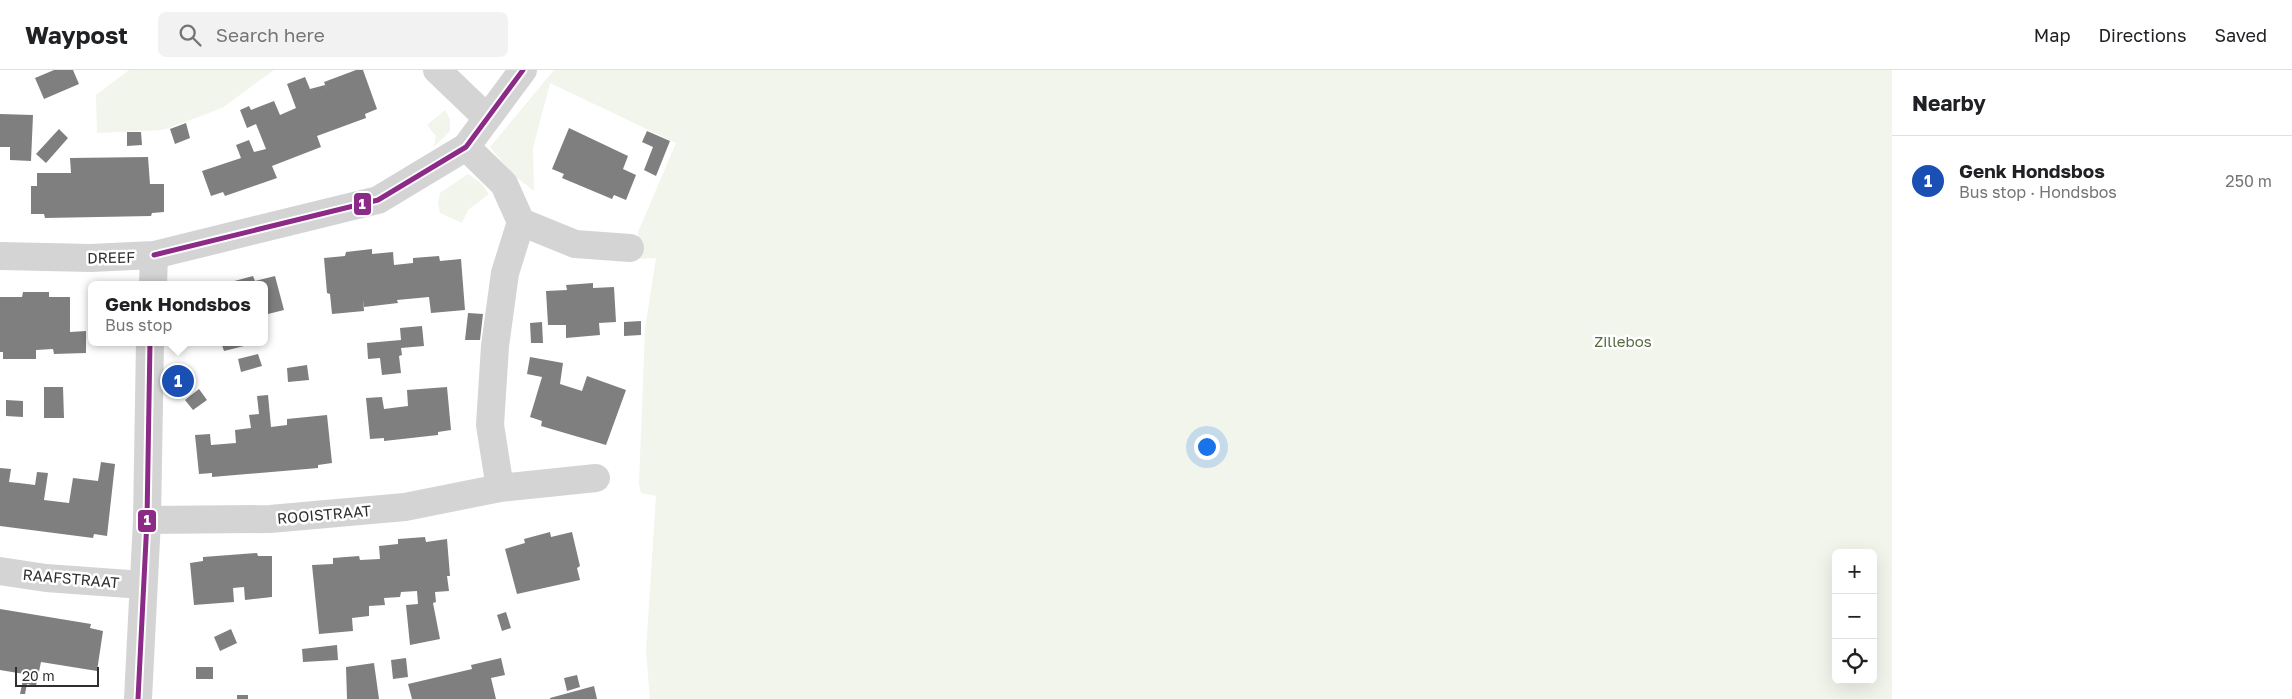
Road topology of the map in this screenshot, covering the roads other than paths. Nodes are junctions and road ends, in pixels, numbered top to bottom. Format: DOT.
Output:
graph roads {
  1 [pos="437,70"];
  2 [pos="523,70"];
  3 [pos="487,118"];
  4 [pos="466,147"];
  5 [pos="521,222"];
  6 [pos="630,248"];
  7 [pos="0,256"];
  8 [pos="154,256"];
  9 [pos="153,281"];
  10 [pos="150,346"];
  11 [pos="596,478"];
  12 [pos="500,488"];
  13 [pos="147,520"];
  14 [pos="0,571"];
  15 [pos="143,585"];
  16 [pos="138,699"];
  1 -- 3 [label="street"];
  2 -- 3 [label="street, DREEF"];
  3 -- 4 [label="street, DREEF"];
  4 -- 5 [label="street"];
  4 -- 8 [label="street, DREEF"];
  5 -- 6 [label="street"];
  5 -- 12 [label="street"];
  7 -- 8 [label="street, DREEF"];
  8 -- 9 [label="street"];
  10 -- 13 [label="street"];
  11 -- 12 [label="street, ROOISTRAAT"];
  12 -- 13 [label="street, ROOISTRAAT"];
  13 -- 15 [label="street"];
  14 -- 15 [label="street, RAAFSTRAAT"];
  15 -- 16 [label="street"];
}
